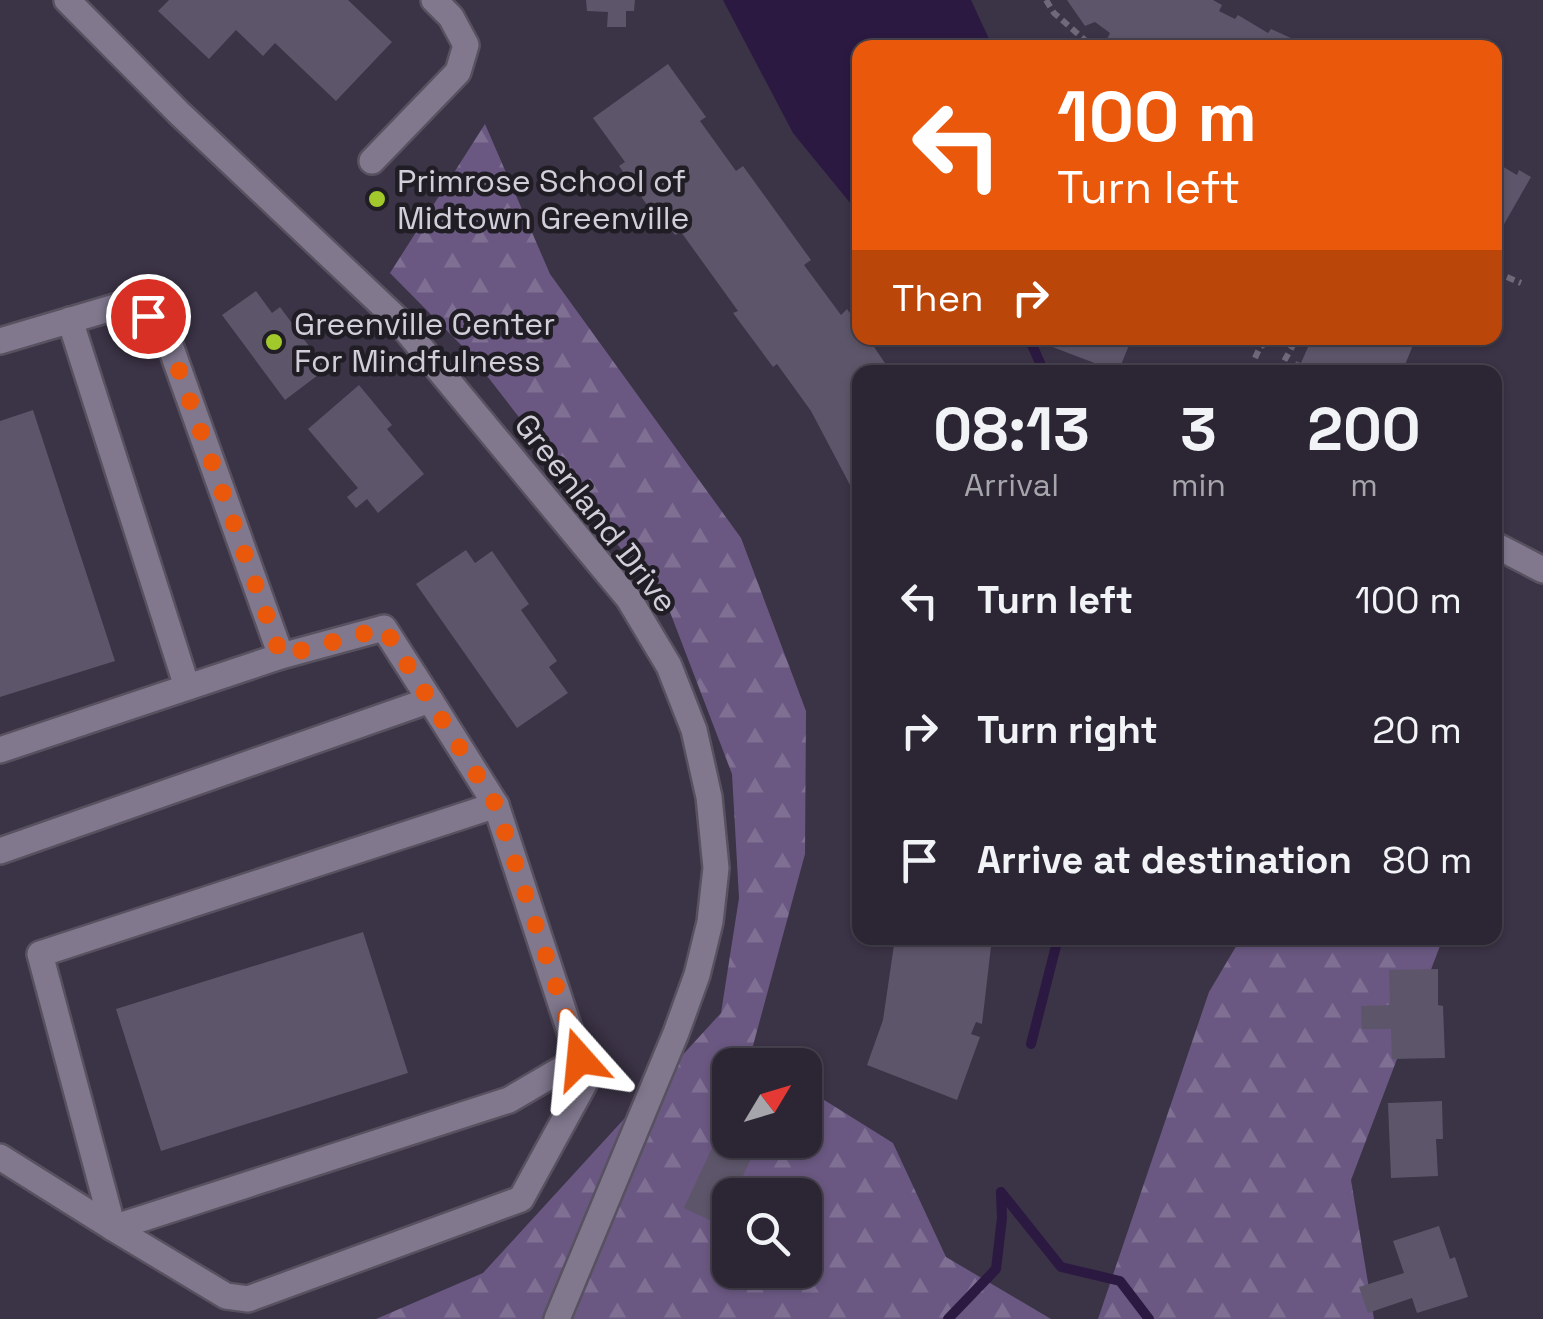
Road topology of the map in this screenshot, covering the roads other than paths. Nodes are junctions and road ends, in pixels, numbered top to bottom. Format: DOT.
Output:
graph roads {
  1 [pos="67,0"];
  2 [pos="434,0"];
  3 [pos="372,161"];
  4 [pos="70,320"];
  5 [pos="0,340"];
  6 [pos="1502,549"];
  7 [pos="1543,570"];
  8 [pos="281,656"];
  9 [pos="187,687"];
  10 [pos="430,700"];
  11 [pos="0,750"];
  12 [pos="496,805"];
  13 [pos="0,850"];
  14 [pos="580,1059"];
  15 [pos="0,1157"];
  16 [pos="112,1228"];
  17 [pos="557,1319"];
  1 -- 17 [label="street, Greenland Drive"];
  2 -- 3 [label="street"];
  4 -- 5 [label="street"];
  4 -- 8 [label="street"];
  4 -- 9 [label="street"];
  6 -- 7 [label="street"];
  8 -- 9 [label="street"];
  8 -- 10 [label="street"];
  9 -- 11 [label="street"];
  10 -- 12 [label="street"];
  10 -- 13 [label="street"];
  12 -- 14 [label="street"];
  12 -- 16 [label="street"];
  14 -- 16 [label="street"];
  14 -- 16 [label="street"];
  15 -- 16 [label="street"];
}
